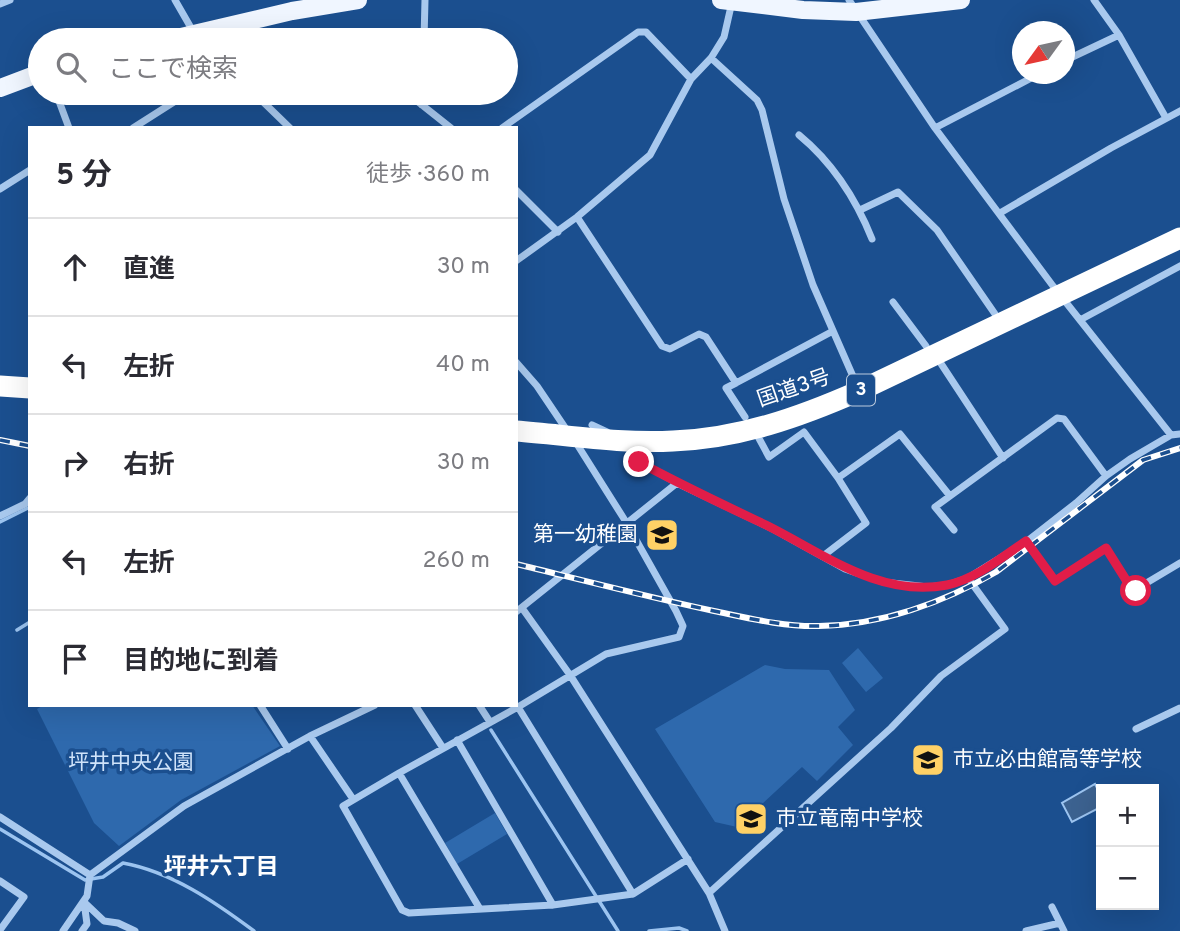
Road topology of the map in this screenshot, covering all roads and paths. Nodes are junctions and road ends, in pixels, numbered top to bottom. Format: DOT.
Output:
graph roads {
  1 [pos="10,0"];
  2 [pos="175,0"];
  3 [pos="358,0"];
  4 [pos="425,0"];
  5 [pos="961,0"];
  6 [pos="1094,0"];
  7 [pos="726,1"];
  8 [pos="940,1"];
  9 [pos="0,4"];
  10 [pos="303,5"];
  11 [pos="852,6"];
  12 [pos="192,28"];
  13 [pos="228,28"];
  14 [pos="424,28"];
  15 [pos="1119,35"];
  16 [pos="1075,56"];
  17 [pos="711,58"];
  18 [pos="28,78"];
  19 [pos="691,79"];
  20 [pos="1020,84"];
  21 [pos="0,88"];
  22 [pos="60,105"];
  23 [pos="169,105"];
  24 [pos="267,105"];
  25 [pos="422,105"];
  26 [pos="1179,113"];
  27 [pos="1166,118"];
  28 [pos="68,126"];
  29 [pos="136,126"];
  30 [pos="287,126"];
  31 [pos="448,126"];
  32 [pos="505,126"];
  33 [pos="935,128"];
  34 [pos="799,135"];
  35 [pos="28,171"];
  36 [pos="0,189"];
  37 [pos="518,192"];
  38 [pos="860,210"];
  39 [pos="1000,213"];
  40 [pos="577,217"];
  41 [pos="1180,227"];
  42 [pos="558,232"];
  43 [pos="1180,238"];
  44 [pos="872,239"];
  45 [pos="518,260"];
  46 [pos="1180,266"];
  47 [pos="1056,290"];
  48 [pos="893,302"];
  49 [pos="995,314"];
  50 [pos="1080,320"];
  51 [pos="833,331"];
  52 [pos="931,350"];
  53 [pos="518,364"];
  54 [pos="0,374"];
  55 [pos="28,377"];
  56 [pos="855,381"];
  57 [pos="736,383"];
  58 [pos="0,386"];
  59 [pos="28,388"];
  60 [pos="518,419"];
  61 [pos="750,423"];
  62 [pos="592,425"];
  63 [pos="566,429"];
  64 [pos="518,430"];
  65 [pos="1180,434"];
  66 [pos="1171,435"];
  67 [pos="621,439"];
  68 [pos="1003,458"];
  69 [pos="1106,476"];
  70 [pos="838,478"];
  71 [pos="677,483"];
  72 [pos="950,496"];
  73 [pos="28,506"];
  74 [pos="0,516"];
  75 [pos="626,522"];
  76 [pos="954,530"];
  77 [pos="1026,541"];
  78 [pos="823,556"];
  79 [pos="1180,563"];
  80 [pos="968,578"];
  81 [pos="519,610"];
  82 [pos="570,675"];
  83 [pos="261,707"];
  84 [pos="371,707"];
  85 [pos="416,707"];
  86 [pos="480,707"];
  87 [pos="519,707"];
  88 [pos="1180,708"];
  89 [pos="490,722"];
  90 [pos="1136,729"];
  91 [pos="310,736"];
  92 [pos="457,740"];
  93 [pos="288,748"];
  94 [pos="443,748"];
  95 [pos="399,773"];
  96 [pos="353,799"];
  97 [pos="1,819"];
  98 [pos="688,859"];
  99 [pos="90,875"];
  100 [pos="0,881"];
  101 [pos="709,893"];
  102 [pos="634,894"];
  103 [pos="85,899"];
  104 [pos="553,905"];
  105 [pos="1052,907"];
  106 [pos="480,909"];
  107 [pos="1062,927"];
  108 [pos="0,930"];
  109 [pos="63,931"];
  110 [pos="82,931"];
  111 [pos="135,931"];
  112 [pos="725,931"];
  113 [pos="1026,931"];
  1 -- 9 [label="street"];
  2 -- 12 [label="street"];
  3 -- 10 [label="main road"];
  4 -- 14 [label="street"];
  5 -- 8 [label="main road"];
  6 -- 15 [label="street"];
  7 -- 11 [label="main road"];
  7 -- 17 [label="street"];
  8 -- 11 [label="main road"];
  10 -- 13 [label="main road"];
  11 -- 33 [label="street"];
  15 -- 16 [label="street"];
  15 -- 27 [label="street"];
  17 -- 19 [label="street"];
  17 -- 51 [label="street"];
  18 -- 21 [label="main road"];
  19 -- 32 [label="street"];
  19 -- 40 [label="street"];
  20 -- 33 [label="street"];
  22 -- 28 [label="street"];
  23 -- 29 [label="street"];
  24 -- 30 [label="street"];
  25 -- 31 [label="street"];
  26 -- 27 [label="street"];
  27 -- 39 [label="street"];
  33 -- 39 [label="street"];
  34 -- 38 [label="street"];
  35 -- 36 [label="street"];
  37 -- 42 [label="street"];
  38 -- 44 [label="street"];
  38 -- 49 [label="street"];
  39 -- 47 [label="street"];
  40 -- 42 [label="street"];
  40 -- 57 [label="street"];
  41 -- 47 [label="highway, 国道3号 / 3"];
  42 -- 45 [label="street"];
  43 -- 47 [label="highway, 国道3号 / 3"];
  46 -- 50 [label="street"];
  47 -- 49 [label="highway, 国道3号 / 3"];
  47 -- 50 [label="street"];
  47 -- 52 [label="highway, 国道3号 / 3"];
  48 -- 52 [label="street"];
  49 -- 52 [label="highway, 国道3号 / 3"];
  50 -- 66 [label="street"];
  51 -- 56 [label="street"];
  51 -- 57 [label="street"];
  52 -- 56 [label="highway, 国道3号 / 3"];
  52 -- 61 [label="highway, 国道3号 / 3"];
  52 -- 68 [label="street"];
  53 -- 63 [label="street"];
  54 -- 55 [label="highway"];
  56 -- 61 [label="highway, 国道3号 / 3"];
  57 -- 61 [label="street"];
  58 -- 59 [label="highway"];
  60 -- 63 [label="highway, 国道3号 / 3"];
  61 -- 62 [label="highway, 国道3号 / 3"];
  61 -- 67 [label="highway, 国道3号 / 3"];
  61 -- 70 [label="street"];
  62 -- 63 [label="highway, 国道3号 / 3"];
  62 -- 67 [label="street"];
  63 -- 64 [label="highway, 国道3号 / 3"];
  63 -- 67 [label="highway, 国道3号 / 3"];
  63 -- 75 [label="street"];
  65 -- 66 [label="street"];
  66 -- 69 [label="street"];
  67 -- 71 [label="street"];
  68 -- 69 [label="street"];
  68 -- 72 [label="street"];
  69 -- 77 [label="street"];
  70 -- 72 [label="street"];
  70 -- 78 [label="street"];
  71 -- 75 [label="street"];
  71 -- 78 [label="street"];
  72 -- 76 [label="street"];
  73 -- 74 [label="street"];
  75 -- 81 [label="street"];
  75 -- 82 [label="street"];
  77 -- 79 [label="street"];
  77 -- 80 [label="street"];
  78 -- 80 [label="street"];
  80 -- 101 [label="street"];
  81 -- 82 [label="street"];
  82 -- 87 [label="street"];
  82 -- 98 [label="street"];
  83 -- 93 [label="street"];
  84 -- 91 [label="street"];
  85 -- 94 [label="street"];
  86 -- 89 [label="street"];
  87 -- 89 [label="street"];
  87 -- 102 [label="street"];
  88 -- 90 [label="street"];
  89 -- 92 [label="street"];
  91 -- 93 [label="street"];
  91 -- 96 [label="street"];
  92 -- 94 [label="street"];
  92 -- 104 [label="street"];
  93 -- 99 [label="street"];
  94 -- 95 [label="street"];
  95 -- 96 [label="street"];
  95 -- 106 [label="street"];
  96 -- 106 [label="street"];
  97 -- 99 [label="street"];
  98 -- 101 [label="street"];
  98 -- 102 [label="street"];
  99 -- 103 [label="street"];
  100 -- 108 [label="street"];
  101 -- 112 [label="street"];
  102 -- 104 [label="street"];
  103 -- 109 [label="street"];
  103 -- 110 [label="street"];
  103 -- 111 [label="street"];
  104 -- 106 [label="street"];
  105 -- 107 [label="street"];
  107 -- 113 [label="street"];
}
